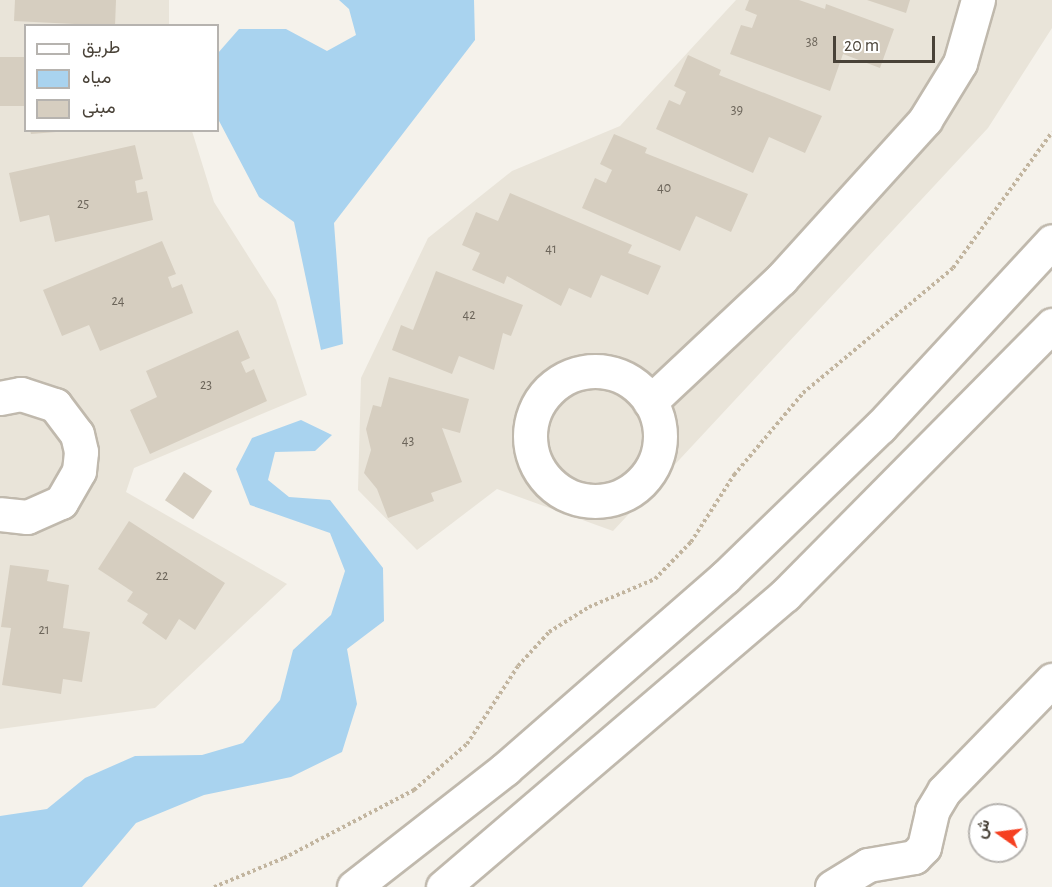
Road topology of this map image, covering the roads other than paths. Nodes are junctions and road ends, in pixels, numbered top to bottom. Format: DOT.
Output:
graph roads {
  1 [pos="978,0"];
  2 [pos="1052,241"];
  3 [pos="1052,325"];
  4 [pos="1,394"];
  5 [pos="651,402"];
  6 [pos="0,514"];
  7 [pos="1052,680"];
  8 [pos="354,887"];
  9 [pos="444,887"];
  10 [pos="832,887"];
  1 -- 5 [label="street"];
  2 -- 8 [label="street"];
  3 -- 9 [label="street"];
  4 -- 6 [label="street"];
  7 -- 10 [label="street"];
}
